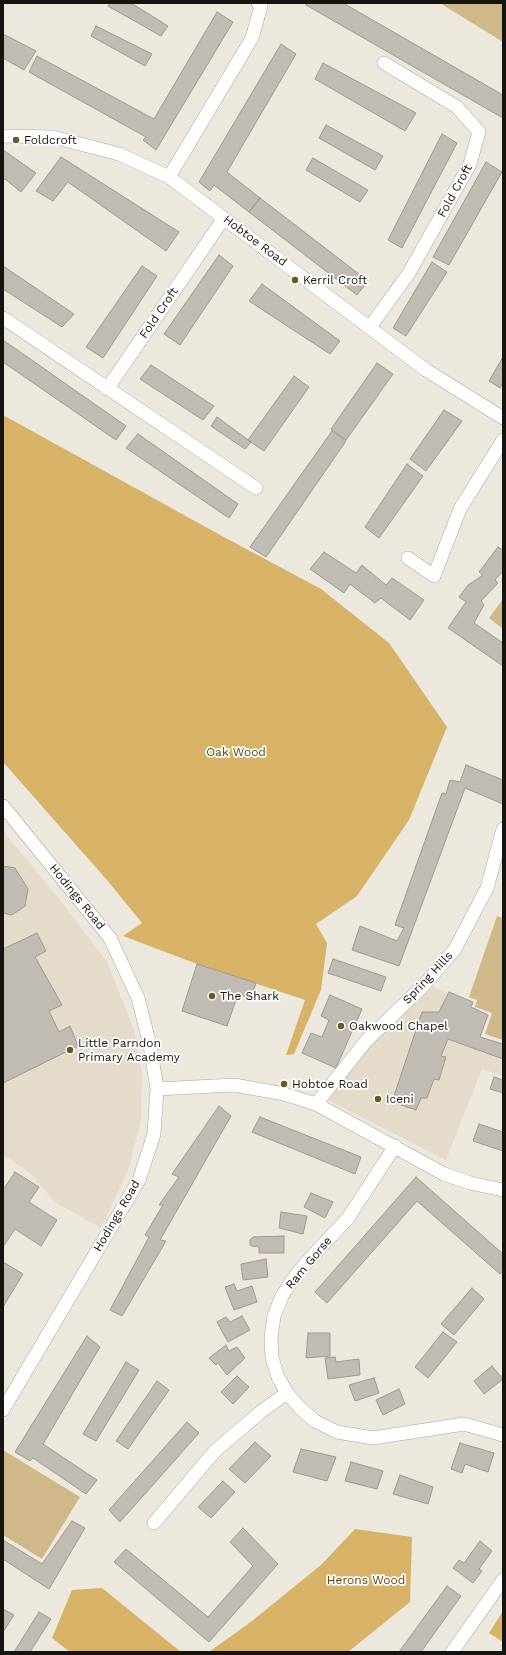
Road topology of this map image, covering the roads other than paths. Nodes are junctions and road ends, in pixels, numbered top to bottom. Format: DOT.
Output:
graph roads {
  1 [pos="258,3"];
  2 [pos="384,63"];
  3 [pos="3,136"];
  4 [pos="169,177"];
  5 [pos="224,218"];
  6 [pos="3,318"];
  7 [pos="370,326"];
  8 [pos="108,389"];
  9 [pos="503,418"];
  10 [pos="503,440"];
  11 [pos="256,488"];
  12 [pos="408,558"];
  13 [pos="3,806"];
  14 [pos="503,829"];
  15 [pos="157,1089"];
  16 [pos="316,1104"];
  17 [pos="395,1146"];
  18 [pos="503,1190"];
  19 [pos="287,1393"];
  20 [pos="3,1410"];
  21 [pos="503,1435"];
  22 [pos="154,1523"];
  23 [pos="503,1580"];
  24 [pos="452,1652"];
  1 -- 4 [label="street"];
  2 -- 7 [label="street, Fold Croft"];
  3 -- 4 [label="street, Hobtoe Road"];
  4 -- 5 [label="street, Hobtoe Road"];
  5 -- 7 [label="street, Hobtoe Road"];
  5 -- 8 [label="street, Fold Croft"];
  6 -- 8 [label="street"];
  7 -- 9 [label="street, Hobtoe Road"];
  8 -- 11 [label="street"];
  10 -- 12 [label="street"];
  13 -- 15 [label="street, Hodings Road"];
  14 -- 16 [label="street, Spring Hills"];
  15 -- 16 [label="street"];
  15 -- 20 [label="street, Hodings Road"];
  16 -- 17 [label="street"];
  17 -- 18 [label="street"];
  17 -- 19 [label="street, Ram Gorse"];
  19 -- 21 [label="street, Ram Gorse"];
  19 -- 22 [label="street"];
  23 -- 24 [label="street"];
}
